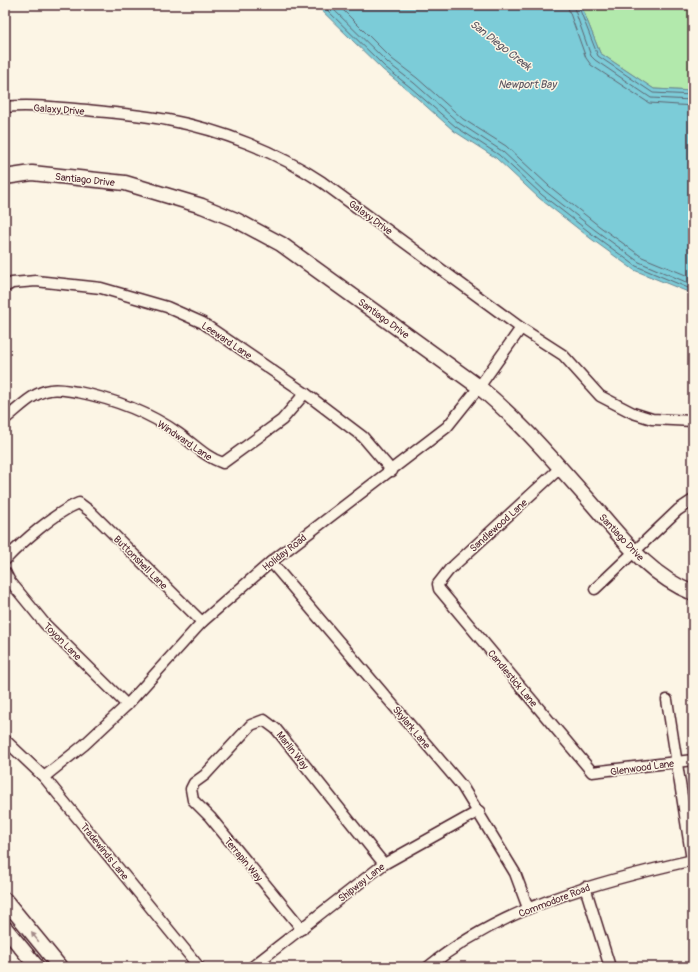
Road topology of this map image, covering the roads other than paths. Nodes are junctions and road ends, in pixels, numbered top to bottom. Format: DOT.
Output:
graph roads {
  1 [pos="5,107"];
  2 [pos="5,176"];
  3 [pos="5,287"];
  4 [pos="521,328"];
  5 [pos="479,387"];
  6 [pos="304,393"];
  7 [pos="5,419"];
  8 [pos="693,421"];
  9 [pos="560,468"];
  10 [pos="392,471"];
  11 [pos="693,500"];
  12 [pos="633,552"];
  13 [pos="5,560"];
  14 [pos="271,562"];
  15 [pos="5,572"];
  16 [pos="438,584"];
  17 [pos="595,589"];
  18 [pos="693,593"];
  19 [pos="202,622"];
  20 [pos="667,700"];
  21 [pos="127,705"];
  22 [pos="5,740"];
  23 [pos="693,760"];
  24 [pos="677,763"];
  25 [pos="591,771"];
  26 [pos="44,777"];
  27 [pos="191,789"];
  28 [pos="479,812"];
  29 [pos="693,860"];
  30 [pos="384,864"];
  31 [pos="585,887"];
  32 [pos="5,900"];
  33 [pos="528,908"];
  34 [pos="5,928"];
  35 [pos="302,928"];
  36 [pos="37,967"];
  37 [pos="60,967"];
  38 [pos="199,967"];
  39 [pos="252,967"];
  40 [pos="428,967"];
  41 [pos="610,967"];
  1 -- 4 [label="street, Galaxy Drive"];
  2 -- 5 [label="street, Santiago Drive"];
  3 -- 6 [label="street, Leeward Lane"];
  4 -- 5 [label="street, Holiday Road"];
  4 -- 8 [label="street, Galaxy Drive"];
  5 -- 9 [label="street, Santiago Drive"];
  5 -- 10 [label="street, Holiday Road"];
  6 -- 7 [label="street, Windward Lane"];
  6 -- 10 [label="street, Leeward Lane"];
  9 -- 12 [label="street, Santiago Drive"];
  9 -- 16 [label="street, Sandlewood Lane"];
  10 -- 14 [label="street, Holiday Road"];
  11 -- 12 [label="street"];
  12 -- 17 [label="street"];
  12 -- 18 [label="street, Santiago Drive"];
  13 -- 19 [label="street, Buttonshell Lane"];
  14 -- 19 [label="street, Holiday Road"];
  14 -- 28 [label="street, Skylark Lane"];
  15 -- 21 [label="street, Toyon Lane"];
  16 -- 25 [label="street, Candlestick Lane"];
  19 -- 21 [label="street, Holiday Road"];
  20 -- 24 [label="street"];
  21 -- 26 [label="street, Holiday Road"];
  22 -- 26 [label="street, Tradewinds Lane"];
  23 -- 24 [label="street, Glenwood Lane"];
  24 -- 25 [label="street, Glenwood Lane"];
  24 -- 29 [label="street"];
  26 -- 38 [label="street, Tradewinds Lane"];
  27 -- 30 [label="street, Marlin Way"];
  27 -- 35 [label="street, Terrapin Way"];
  28 -- 30 [label="street, Shipway Lane"];
  28 -- 33 [label="street, Skylark Lane"];
  29 -- 31 [label="street, Commodore Road"];
  30 -- 35 [label="street, Shipway Lane"];
  31 -- 33 [label="street, Commodore Road"];
  31 -- 41 [label="street"];
  37 -- 32 [label="street, one-way"];
  33 -- 40 [label="street, Commodore Road"];
  34 -- 36 [label="street"];
  35 -- 39 [label="street, Shipway Lane"];
}
